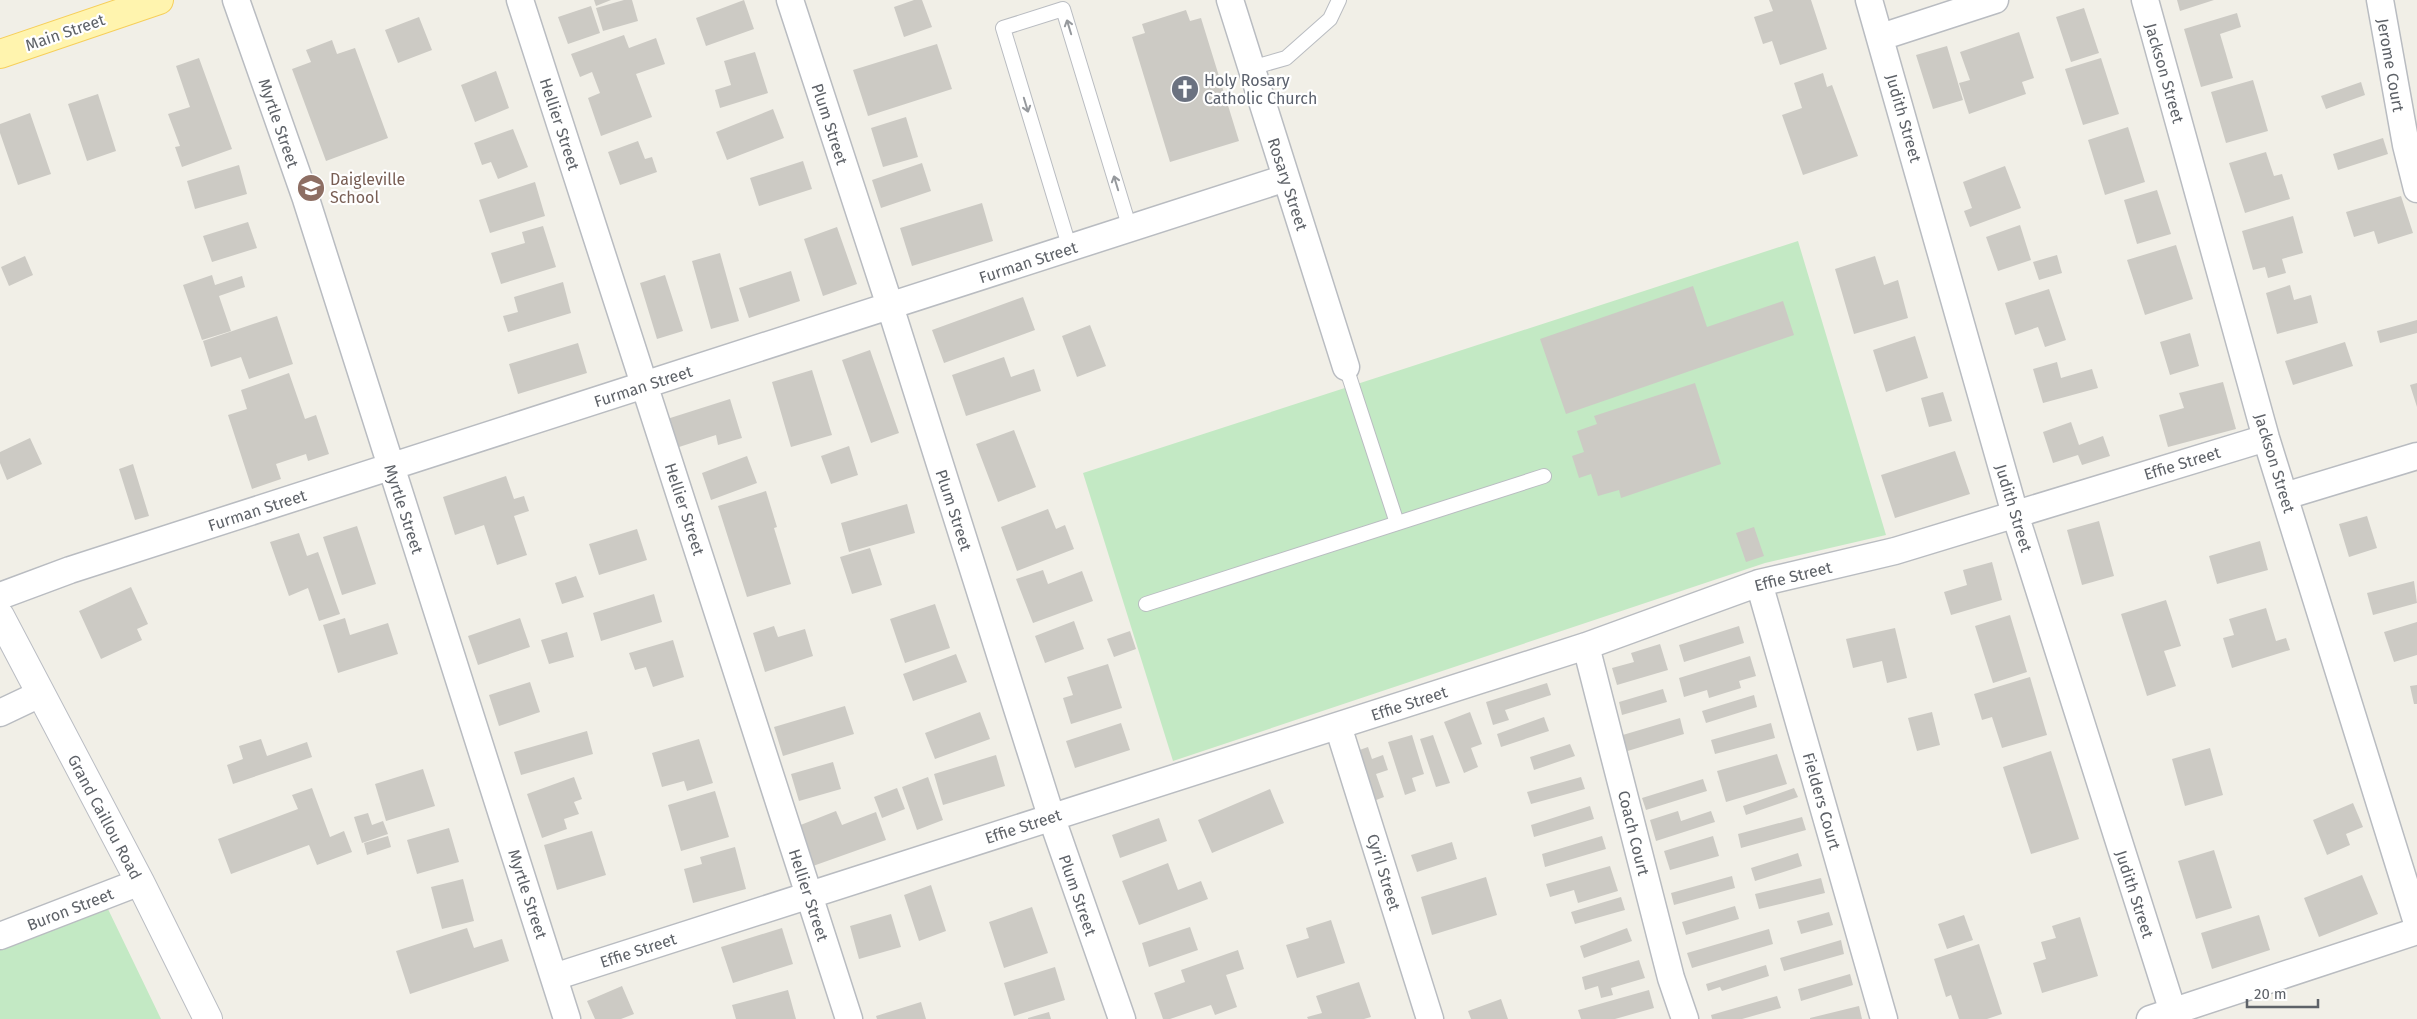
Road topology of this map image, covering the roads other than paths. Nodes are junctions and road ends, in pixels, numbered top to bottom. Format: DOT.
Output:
graph roads {
  1 [pos="159,0"];
  2 [pos="236,0"];
  3 [pos="520,0"];
  4 [pos="790,0"];
  5 [pos="1230,0"];
  6 [pos="1339,0"];
  7 [pos="1869,0"];
  8 [pos="1995,0"];
  9 [pos="2145,0"];
  10 [pos="2380,0"];
  11 [pos="1881,37"];
  12 [pos="0,54"];
  13 [pos="1251,68"];
  14 [pos="2411,144"];
  15 [pos="1286,178"];
  16 [pos="2417,189"];
  17 [pos="1130,229"];
  18 [pos="1070,249"];
  19 [pos="890,306"];
  20 [pos="1346,367"];
  21 [pos="645,386"];
  22 [pos="2266,438"];
  23 [pos="2417,456"];
  24 [pos="391,467"];
  25 [pos="1544,476"];
  26 [pos="2285,496"];
  27 [pos="2015,514"];
  28 [pos="1397,523"];
  29 [pos="1759,583"];
  30 [pos="0,596"];
  31 [pos="1146,604"];
  32 [pos="0,616"];
  33 [pos="1586,646"];
  34 [pos="40,694"];
  35 [pos="0,713"];
  36 [pos="1338,726"];
  37 [pos="1051,816"];
  38 [pos="140,882"];
  39 [pos="809,895"];
  40 [pos="2417,923"];
  41 [pos="2417,931"];
  42 [pos="0,936"];
  43 [pos="554,977"];
  44 [pos="2162,1015"];
  45 [pos="208,1019"];
  46 [pos="567,1019"];
  47 [pos="849,1019"];
  48 [pos="1122,1019"];
  49 [pos="1430,1019"];
  50 [pos="1685,1019"];
  51 [pos="1884,1019"];
  1 -- 12 [label="main road, Main Street"];
  2 -- 24 [label="street, Myrtle Street"];
  3 -- 21 [label="street, Hellier Street"];
  4 -- 19 [label="street, Plum Street"];
  5 -- 13 [label="street, Rosary Street"];
  6 -- 13 [label="lane"];
  7 -- 11 [label="street, Judith Street"];
  8 -- 11 [label="street"];
  9 -- 22 [label="street, Jackson Street"];
  10 -- 14 [label="street, Jerome Court"];
  11 -- 27 [label="street, Judith Street"];
  13 -- 15 [label="street, Rosary Street"];
  14 -- 16 [label="street, Jerome Court"];
  15 -- 17 [label="street, Furman Street"];
  15 -- 20 [label="street, Rosary Street"];
  17 -- 18 [label="street, Furman Street"];
  17 -- 18 [label="lane, one-way"];
  18 -- 19 [label="street, Furman Street"];
  19 -- 21 [label="street, Furman Street"];
  19 -- 37 [label="street, Plum Street"];
  20 -- 28 [label="lane"];
  21 -- 24 [label="street, Furman Street"];
  21 -- 39 [label="street, Hellier Street"];
  22 -- 26 [label="street, Jackson Street"];
  22 -- 27 [label="street, Effie Street"];
  23 -- 26 [label="street"];
  24 -- 30 [label="street, Furman Street"];
  24 -- 43 [label="street, Myrtle Street"];
  25 -- 28 [label="lane"];
  26 -- 40 [label="street, Jackson Street"];
  27 -- 29 [label="street, Effie Street"];
  27 -- 44 [label="street, Judith Street"];
  28 -- 31 [label="lane"];
  29 -- 33 [label="street, Effie Street"];
  29 -- 51 [label="street, Fielders Court"];
  32 -- 34 [label="main road, Grand Caillou Road"];
  33 -- 36 [label="street, Effie Street"];
  33 -- 50 [label="street, Coach Court"];
  34 -- 35 [label="street"];
  34 -- 38 [label="main road, Grand Caillou Road"];
  36 -- 37 [label="street, Effie Street"];
  36 -- 49 [label="street, Cyril Street"];
  37 -- 39 [label="street, Effie Street"];
  37 -- 48 [label="street, Plum Street"];
  38 -- 42 [label="street, Buron Street"];
  38 -- 45 [label="main road, Grand Caillou Road"];
  39 -- 43 [label="street, Effie Street"];
  39 -- 47 [label="street, Hellier Street"];
  41 -- 44 [label="street"];
  43 -- 46 [label="street, Myrtle Street"];
}
